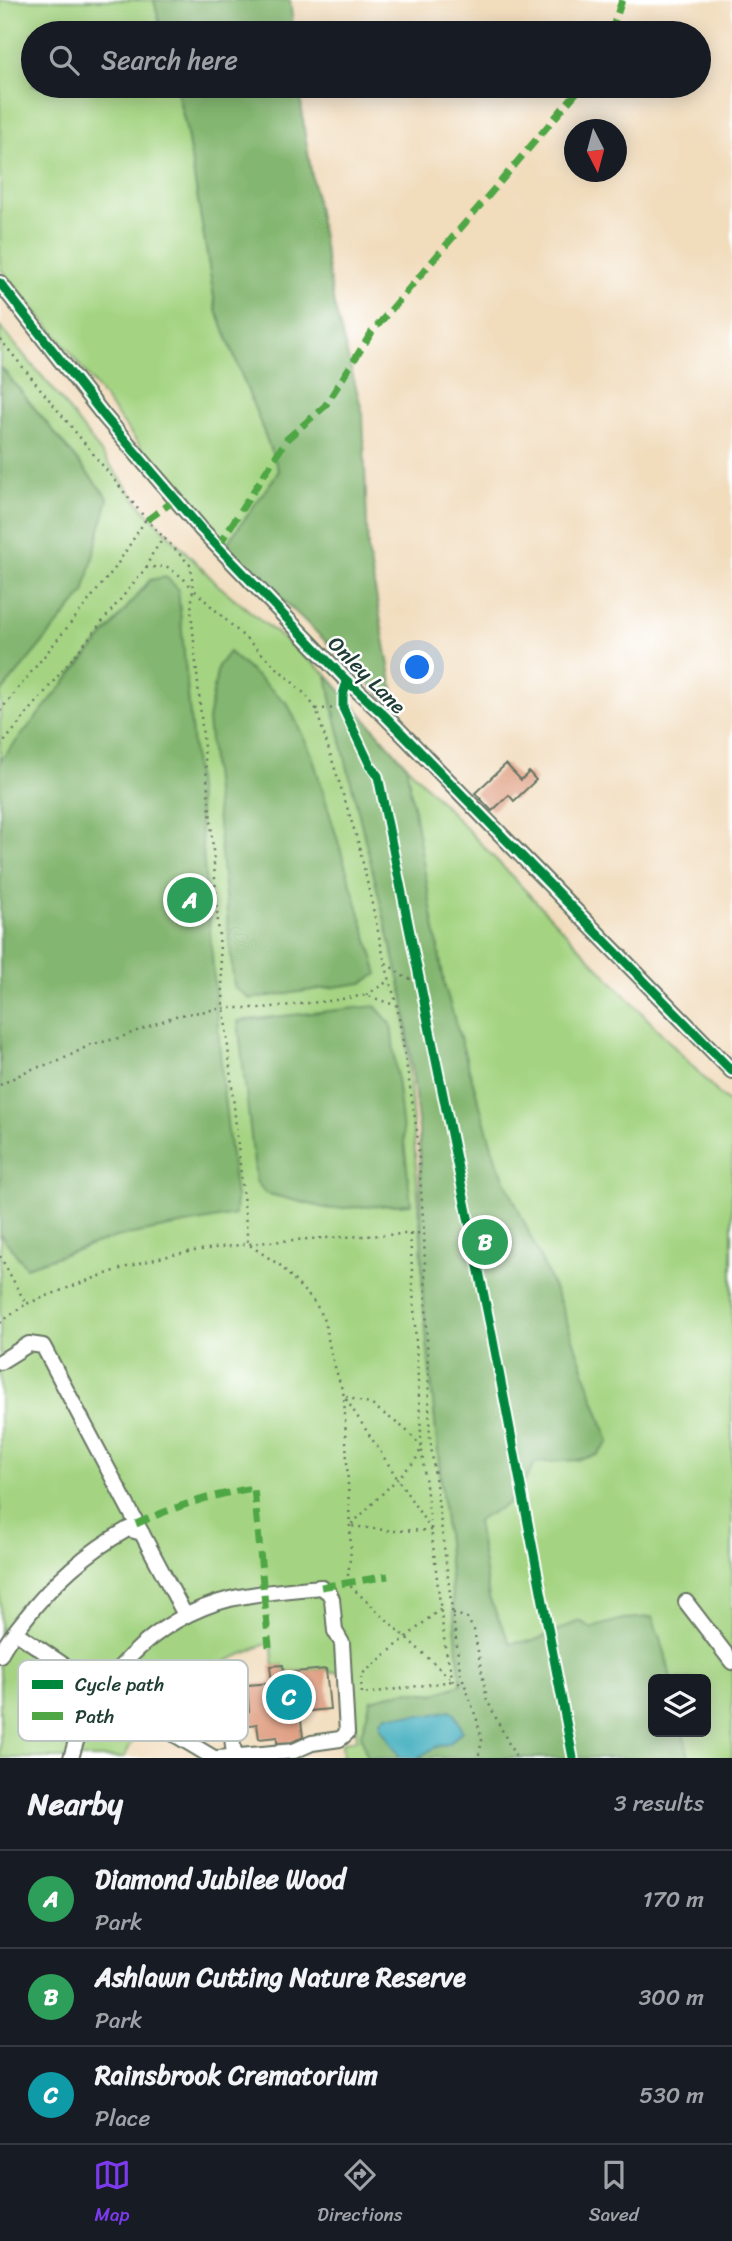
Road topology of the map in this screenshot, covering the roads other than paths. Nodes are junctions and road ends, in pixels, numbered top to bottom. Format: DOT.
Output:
graph roads {
  1 [pos="0,283"];
  2 [pos="732,1071"];
  3 [pos="0,1362"];
  4 [pos="142,1533"];
  5 [pos="686,1602"];
  6 [pos="185,1615"];
  7 [pos="15,1632"];
  8 [pos="0,1655"];
  9 [pos="57,1660"];
  10 [pos="126,1660"];
  11 [pos="732,1662"];
  12 [pos="78,1741"];
  13 [pos="188,1741"];
  14 [pos="294,1754"];
  15 [pos="234,1756"];
  16 [pos="71,1758"];
  17 [pos="216,1758"];
  1 -- 2 [label="street, Onley Lane"];
  3 -- 4 [label="street"];
  4 -- 6 [label="street"];
  4 -- 7 [label="street"];
  5 -- 11 [label="street"];
  6 -- 10 [label="street"];
  6 -- 14 [label="street"];
  7 -- 8 [label="street"];
  7 -- 9 [label="street"];
  12 -- 16 [label="street"];
  13 -- 17 [label="street"];
  14 -- 15 [label="street"];
  15 -- 17 [label="street"];
}
